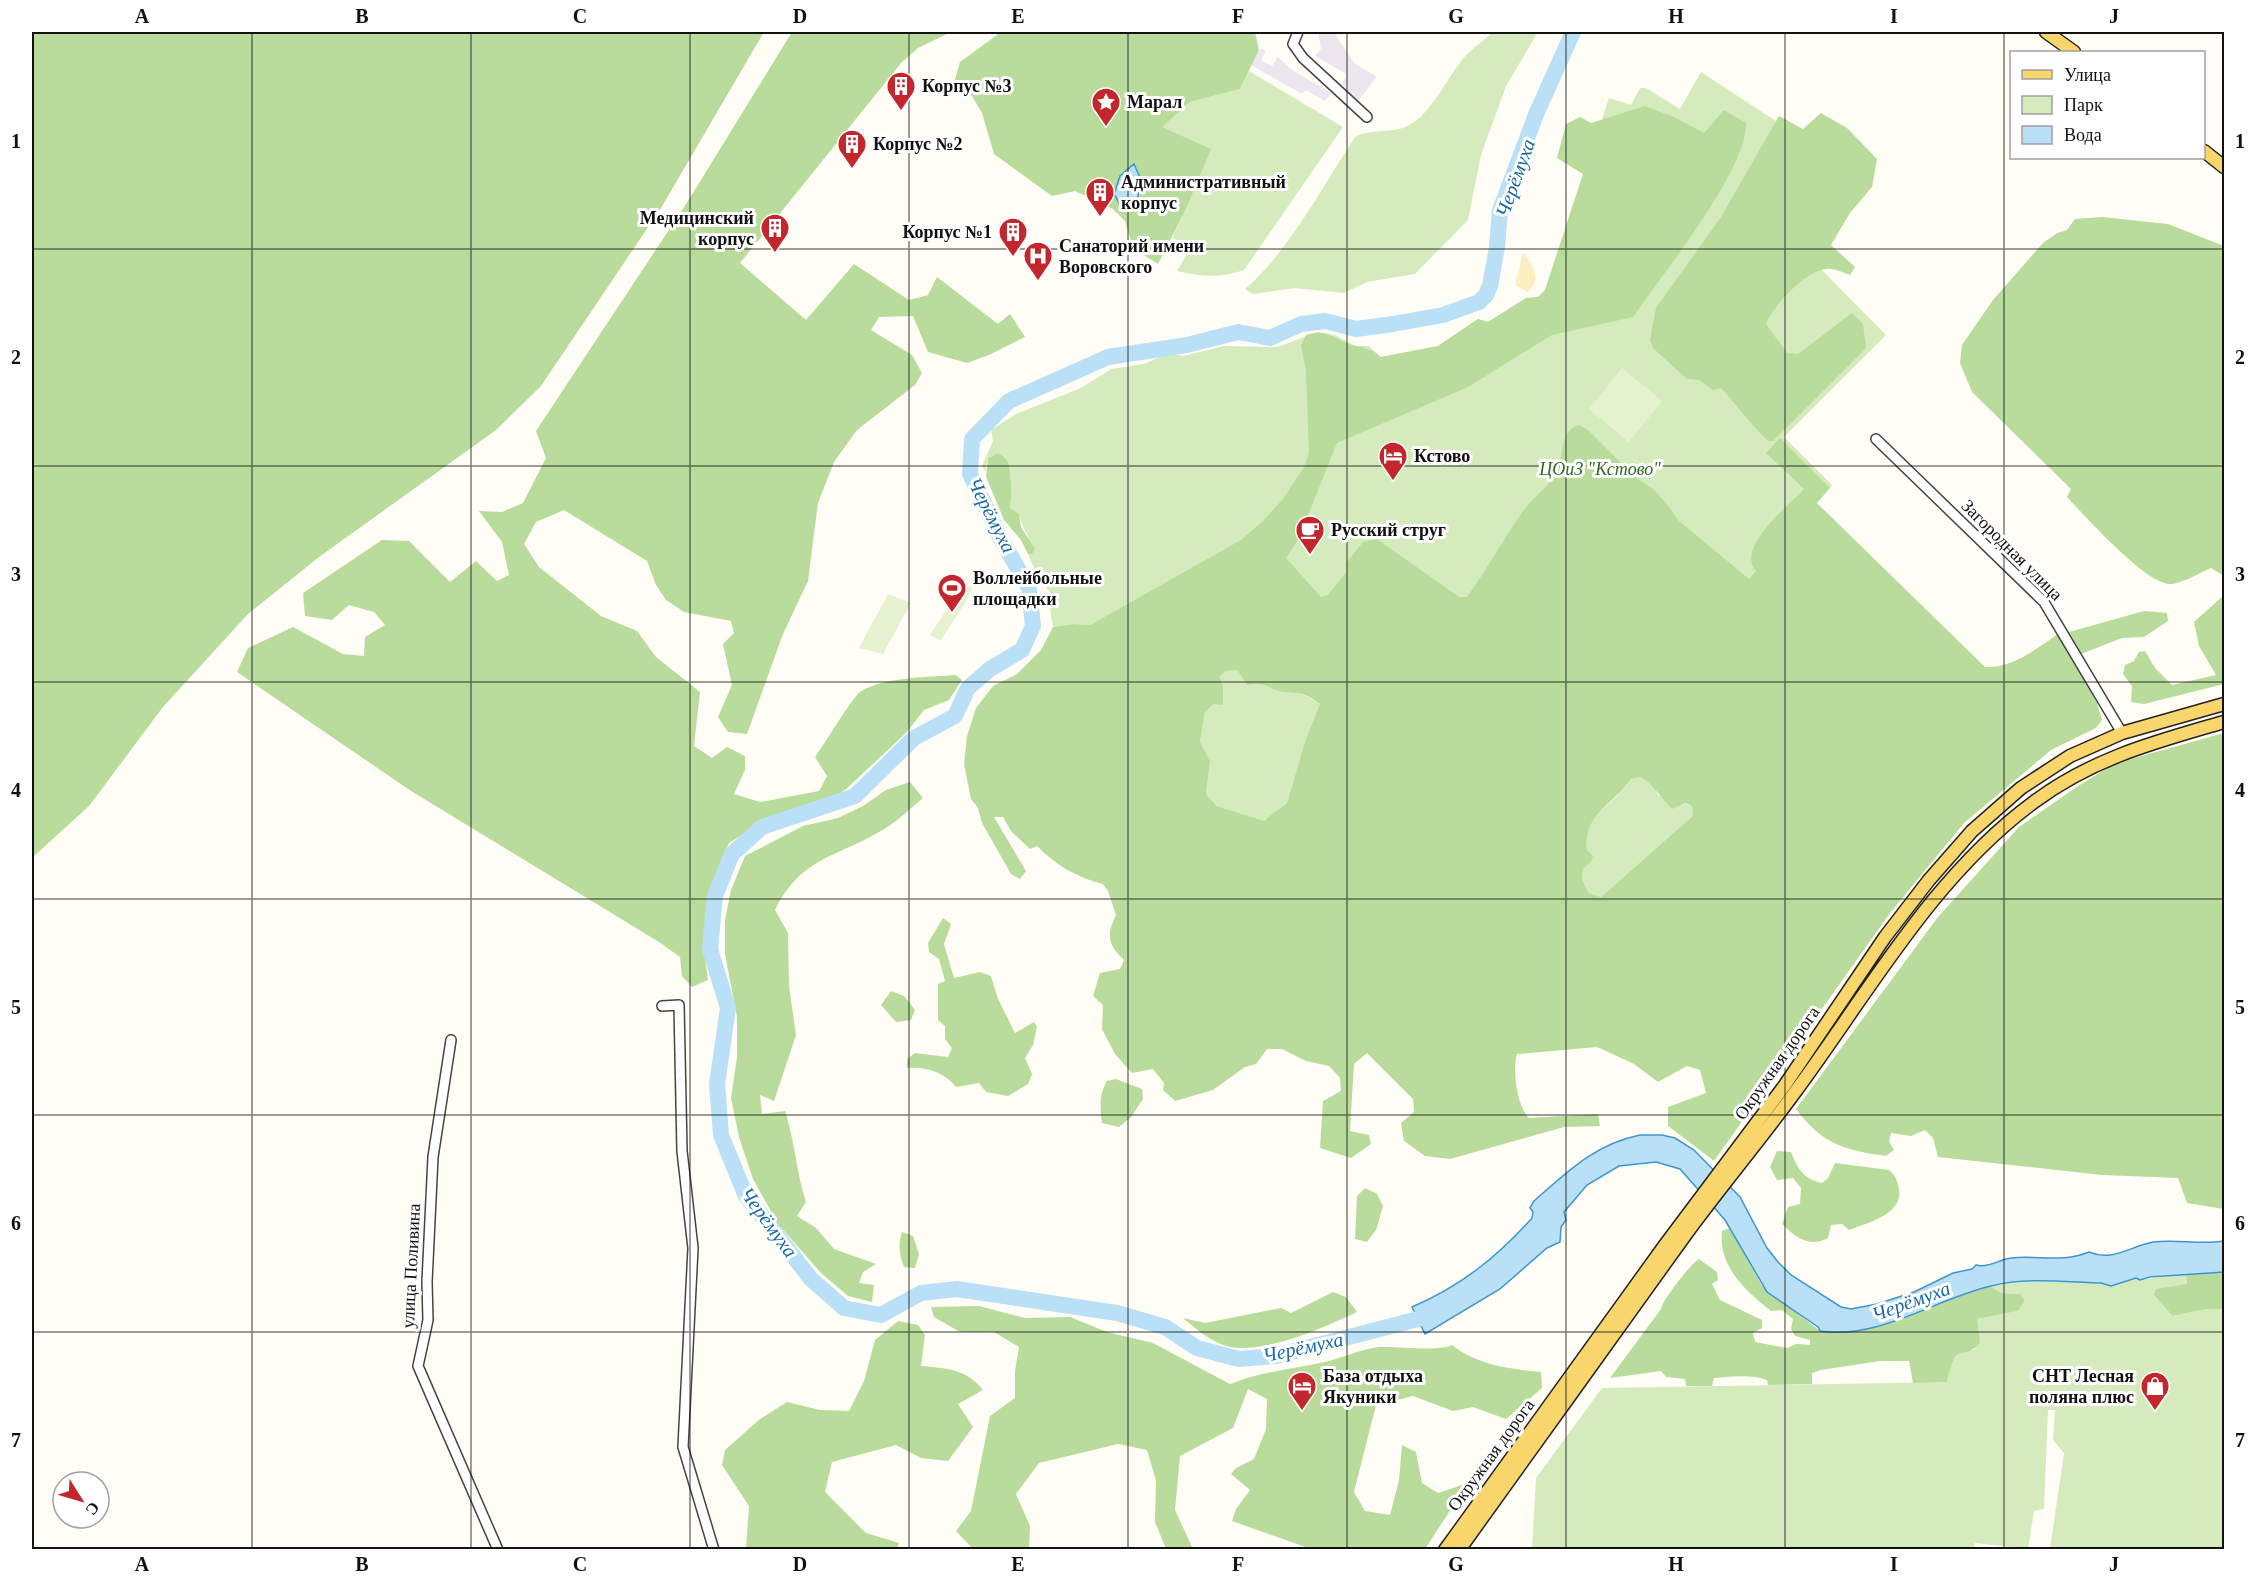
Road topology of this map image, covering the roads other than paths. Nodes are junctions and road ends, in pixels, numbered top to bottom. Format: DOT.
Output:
graph roads {
  1 [pos="1298,32"];
  2 [pos="2046,32"];
  3 [pos="2073,51"];
  4 [pos="1367,117"];
  5 [pos="2205,153"];
  6 [pos="2224,167"];
  7 [pos="1876,440"];
  8 [pos="2224,704"];
  9 [pos="2224,722"];
  10 [pos="2122,733"];
  11 [pos="662,1006"];
  12 [pos="451,1040"];
  13 [pos="1748,1144"];
  14 [pos="1682,1231"];
  15 [pos="498,1550"];
  16 [pos="714,1550"];
  17 [pos="1445,1550"];
  18 [pos="1459,1550"];
  1 -- 4 [label="street"];
  2 -- 3 [label="main road"];
  5 -- 6 [label="main road"];
  7 -- 10 [label="street, Загородная улица"];
  8 -- 10 [label="main road, Окружная дорога"];
  9 -- 13 [label="main road, Окружная дорога"];
  10 -- 13 [label="main road, Окружная дорога"];
  11 -- 16 [label="street"];
  12 -- 15 [label="street, улица Поливина"];
  13 -- 14 [label="main road, Окружная дорога"];
  14 -- 17 [label="main road, Окружная дорога"];
  14 -- 18 [label="main road, Окружная дорога"];
}
